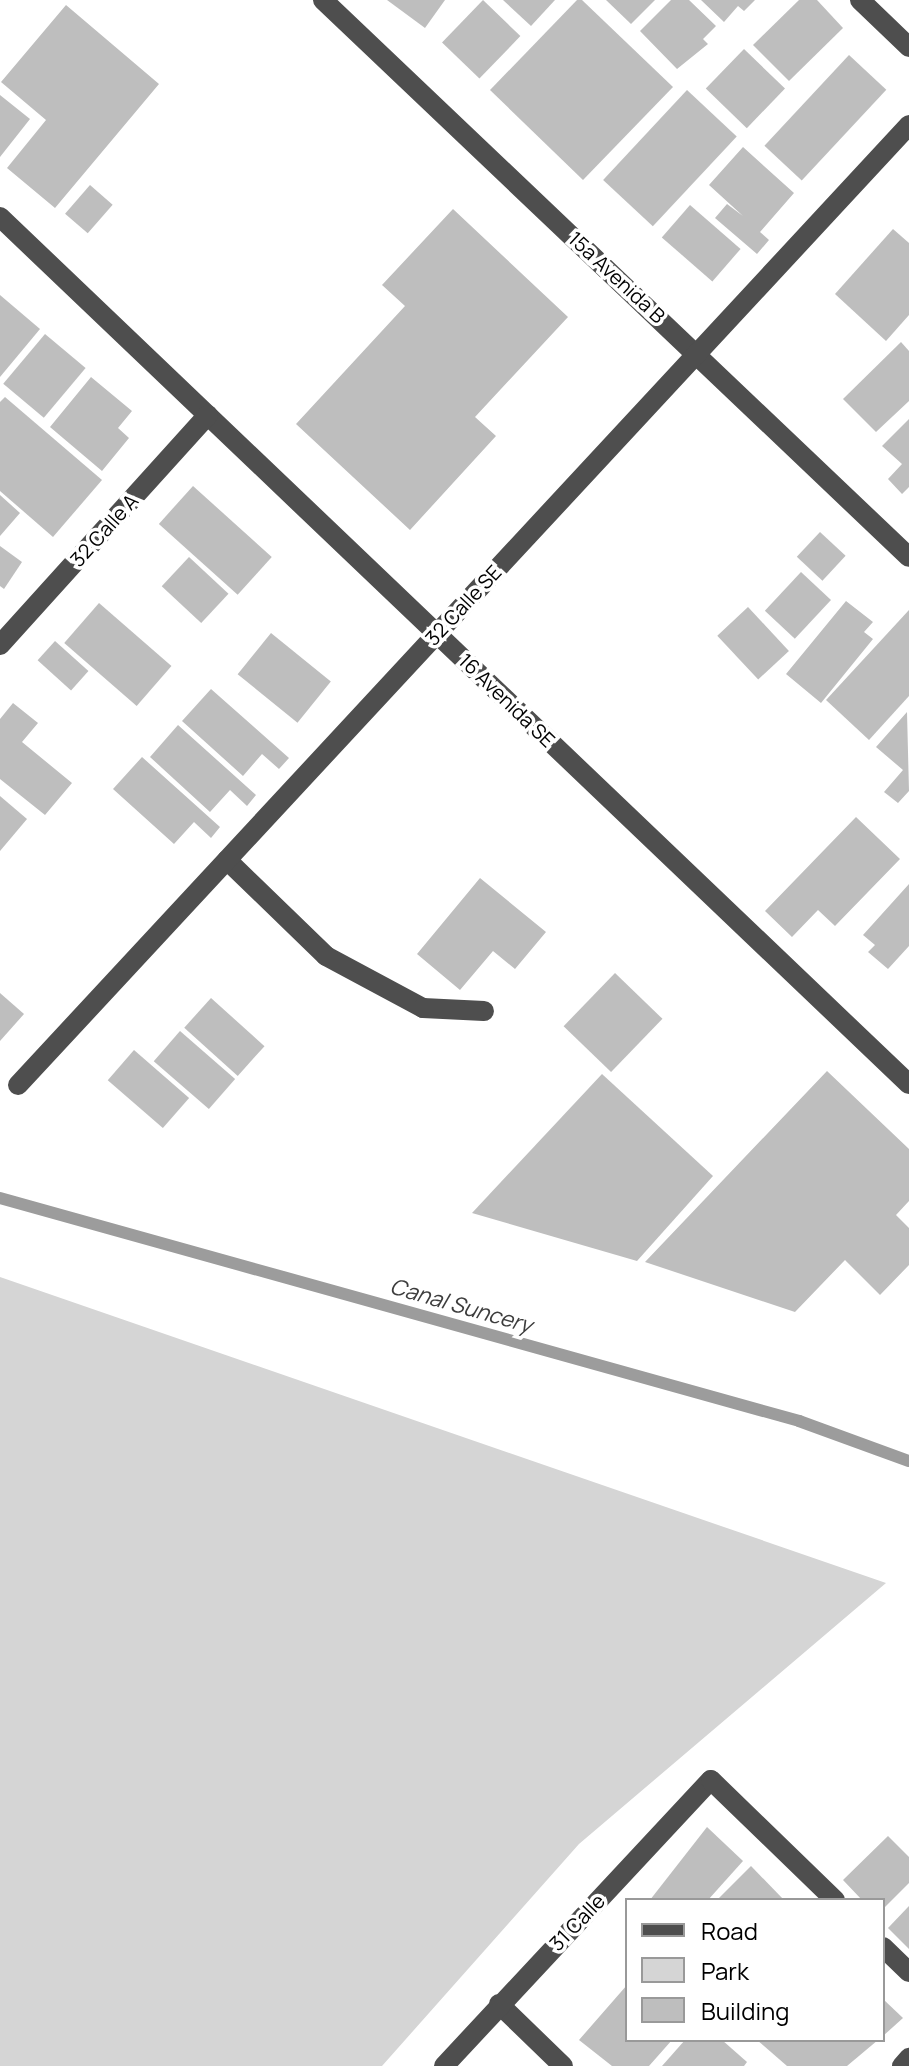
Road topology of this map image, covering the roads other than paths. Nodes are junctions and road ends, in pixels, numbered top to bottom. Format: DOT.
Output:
graph roads {
  1 [pos="323,0"];
  2 [pos="860,0"];
  3 [pos="909,47"];
  4 [pos="909,125"];
  5 [pos="0,217"];
  6 [pos="698,352"];
  7 [pos="208,415"];
  8 [pos="909,557"];
  9 [pos="437,634"];
  10 [pos="0,645"];
  11 [pos="227,860"];
  12 [pos="484,1011"];
  13 [pos="909,1084"];
  14 [pos="18,1085"];
  15 [pos="833,1898"];
  16 [pos="885,1949"];
  17 [pos="909,1972"];
  18 [pos="499,2004"];
  19 [pos="909,2058"];
  20 [pos="444,2066"];
  21 [pos="563,2066"];
  22 [pos="902,2066"];
  1 -- 6 [label="street, 15a Avenida B"];
  2 -- 3 [label="street"];
  4 -- 6 [label="street, 32 Calle SE"];
  5 -- 7 [label="street, 16 Avenida SE"];
  6 -- 8 [label="street, 15a Avenida B"];
  6 -- 9 [label="street, 32 Calle SE"];
  7 -- 9 [label="street, 16 Avenida SE"];
  7 -- 10 [label="street, 32 Calle A"];
  9 -- 11 [label="street, 32 Calle SE"];
  9 -- 13 [label="street, 16 Avenida SE"];
  11 -- 12 [label="street"];
  11 -- 14 [label="street, 32 Calle SE"];
  15 -- 18 [label="street, 31 Calle"];
  16 -- 17 [label="street"];
  18 -- 20 [label="street, 31 Calle"];
  18 -- 21 [label="street"];
  19 -- 22 [label="street"];
}
